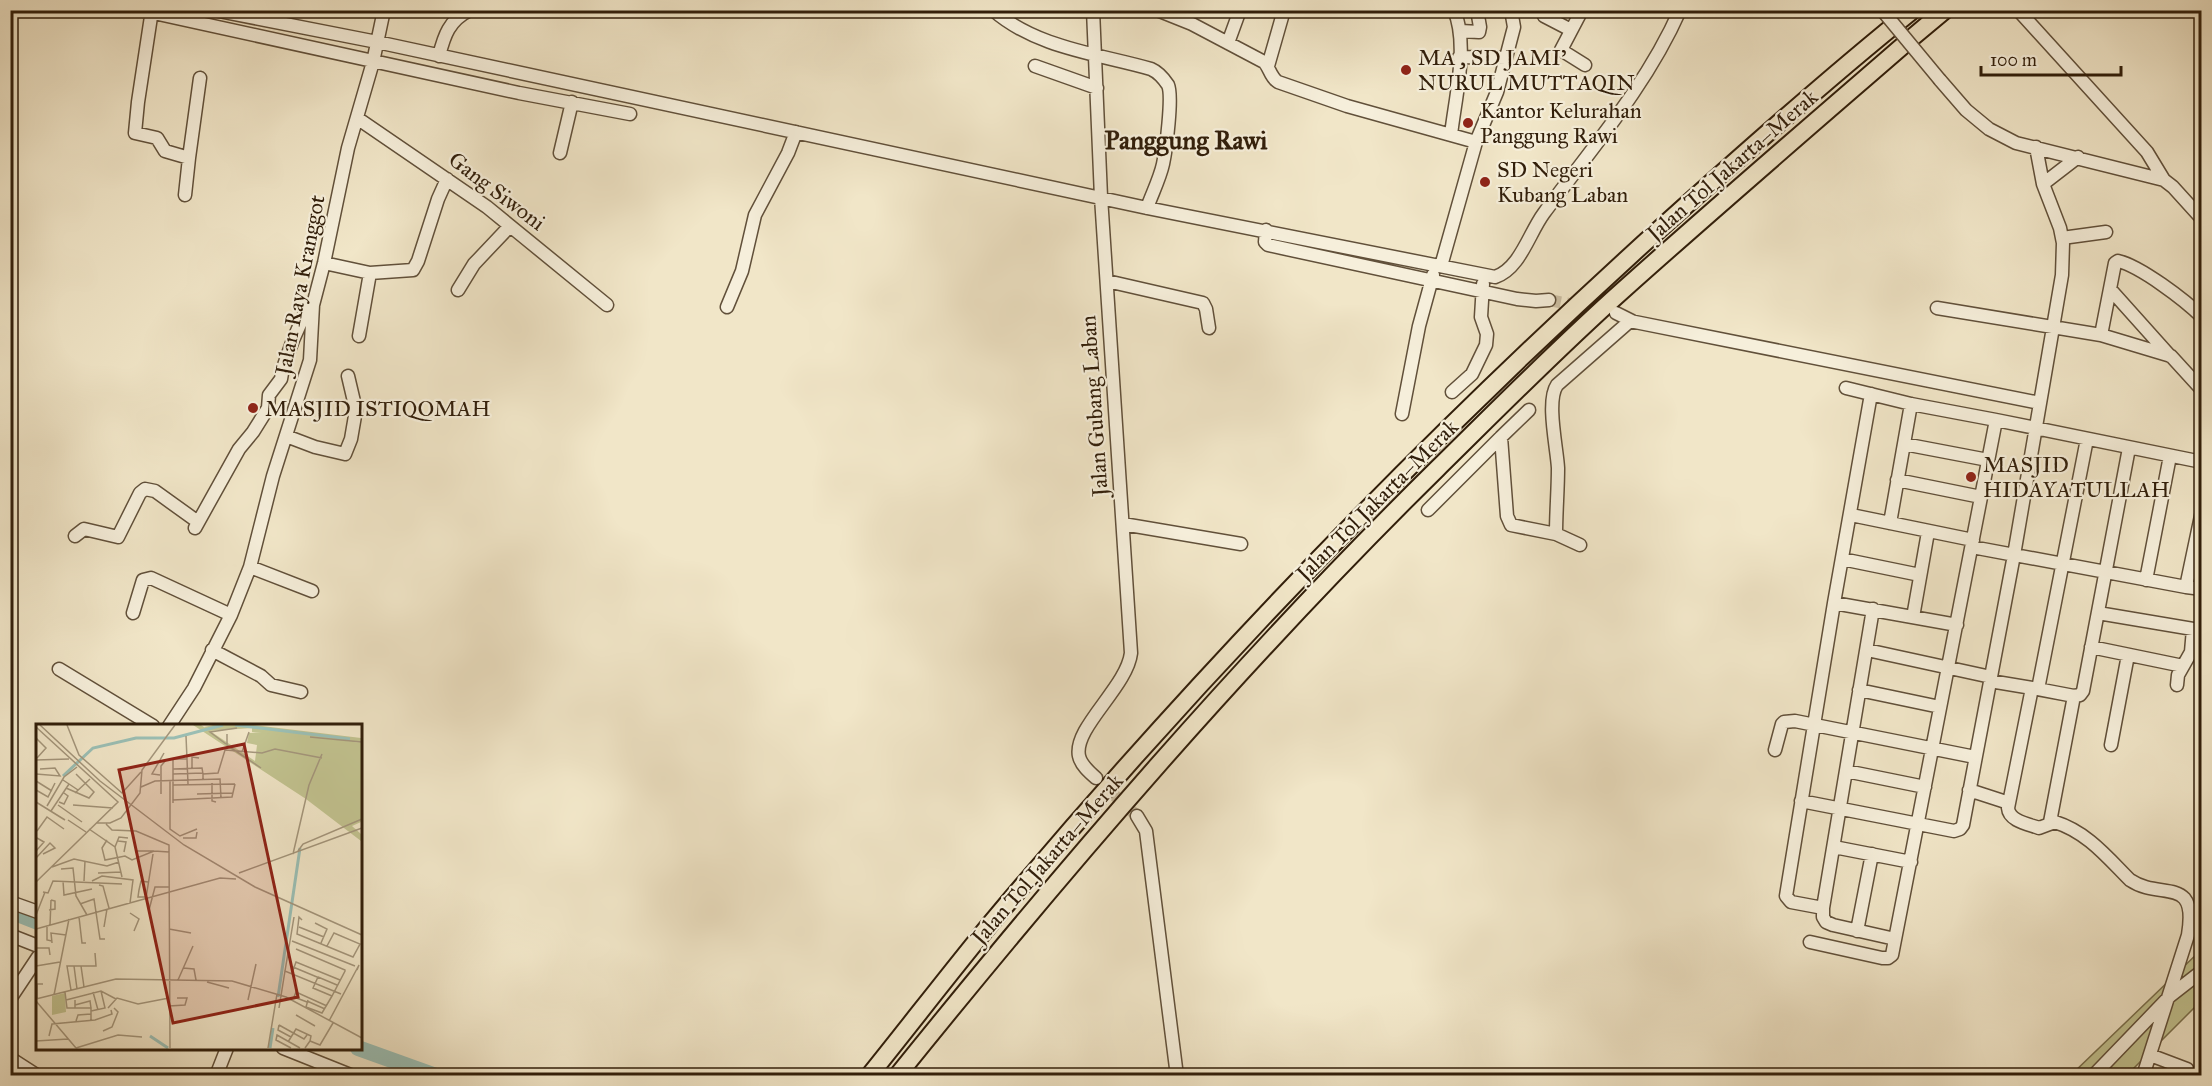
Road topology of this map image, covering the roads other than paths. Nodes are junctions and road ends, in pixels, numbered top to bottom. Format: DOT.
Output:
graph roads {
  1 [pos="384,10"];
  2 [pos="470,10"];
  3 [pos="993,10"];
  4 [pos="1093,10"];
  5 [pos="1157,10"];
  6 [pos="1240,10"];
  7 [pos="1284,10"];
  8 [pos="1454,10"];
  9 [pos="1477,10"];
  10 [pos="1511,10"];
  11 [pos="1542,10"];
  12 [pos="1582,10"];
  13 [pos="1680,10"];
  14 [pos="1882,10"];
  15 [pos="1913,10"];
  16 [pos="1945,10"];
  17 [pos="2018,10"];
  18 [pos="148,11"];
  19 [pos="220,11"];
  20 [pos="1571,30"];
  21 [pos="1461,31"];
  22 [pos="1228,43"];
  23 [pos="375,53"];
  24 [pos="1095,55"];
  25 [pos="439,56"];
  26 [pos="1459,57"];
  27 [pos="1506,58"];
  28 [pos="1266,64"];
  29 [pos="1585,65"];
  30 [pos="1035,66"];
  31 [pos="201,78"];
  32 [pos="521,85"];
  33 [pos="1097,88"];
  34 [pos="572,102"];
  35 [pos="630,114"];
  36 [pos="357,118"];
  37 [pos="796,132"];
  38 [pos="1450,135"];
  39 [pos="1476,142"];
  40 [pos="2036,147"];
  41 [pos="560,153"];
  42 [pos="2078,157"];
  43 [pos="189,158"];
  44 [pos="447,179"];
  45 [pos="2164,180"];
  46 [pos="2043,184"];
  47 [pos="185,195"];
  48 [pos="1101,197"];
  49 [pos="1147,208"];
  50 [pos="2202,219"];
  51 [pos="510,226"];
  52 [pos="1266,230"];
  53 [pos="2106,232"];
  54 [pos="2062,238"];
  55 [pos="324,263"];
  56 [pos="1435,272"];
  57 [pos="370,273"];
  58 [pos="1107,281"];
  59 [pos="1483,286"];
  60 [pos="2109,289"];
  61 [pos="458,290"];
  62 [pos="1549,300"];
  63 [pos="313,305"];
  64 [pos="607,305"];
  65 [pos="727,307"];
  66 [pos="1937,308"];
  67 [pos="1616,313"];
  68 [pos="2202,317"];
  69 [pos="1632,321"];
  70 [pos="2054,326"];
  71 [pos="1209,328"];
  72 [pos="2101,335"];
  73 [pos="359,336"];
  74 [pos="2171,356"];
  75 [pos="348,376"];
  76 [pos="2199,381"];
  77 [pos="1846,388"];
  78 [pos="1452,392"];
  79 [pos="1871,394"];
  80 [pos="2040,398"];
  81 [pos="1911,404"];
  82 [pos="1528,410"];
  83 [pos="1402,414"];
  84 [pos="1996,420"];
  85 [pos="2036,428"];
  86 [pos="286,436"];
  87 [pos="1501,438"];
  88 [pos="2087,439"];
  89 [pos="1904,444"];
  90 [pos="2129,448"];
  91 [pos="2170,456"];
  92 [pos="1988,460"];
  93 [pos="2202,462"];
  94 [pos="1897,480"];
  95 [pos="1980,497"];
  96 [pos="1428,510"];
  97 [pos="2202,511"];
  98 [pos="1851,515"];
  99 [pos="1890,523"];
  100 [pos="1123,524"];
  101 [pos="1928,531"];
  102 [pos="1556,534"];
  103 [pos="75,536"];
  104 [pos="1241,544"];
  105 [pos="1580,544"];
  106 [pos="1973,544"];
  107 [pos="2014,555"];
  108 [pos="1842,559"];
  109 [pos="2063,564"];
  110 [pos="250,567"];
  111 [pos="2105,571"];
  112 [pos="1920,575"];
  113 [pos="2146,580"];
  114 [pos="2186,587"];
  115 [pos="2202,589"];
  116 [pos="312,591"];
  117 [pos="1834,603"];
  118 [pos="1873,609"];
  119 [pos="133,613"];
  120 [pos="2098,613"];
  121 [pos="231,615"];
  122 [pos="1913,617"];
  123 [pos="1957,625"];
  124 [pos="2197,629"];
  125 [pos="2091,647"];
  126 [pos="212,650"];
  127 [pos="1866,650"];
  128 [pos="2128,655"];
  129 [pos="2183,666"];
  130 [pos="1948,667"];
  131 [pos="59,669"];
  132 [pos="1990,679"];
  133 [pos="2176,685"];
  134 [pos="2035,688"];
  135 [pos="1859,690"];
  136 [pos="301,692"];
  137 [pos="2074,696"];
  138 [pos="1940,707"];
  139 [pos="150,724"];
  140 [pos="170,724"];
  141 [pos="1814,726"];
  142 [pos="1852,732"];
  143 [pos="2111,745"];
  144 [pos="1932,749"];
  145 [pos="1775,750"];
  146 [pos="1975,757"];
  147 [pos="1846,771"];
  148 [pos="1096,778"];
  149 [pos="1926,787"];
  150 [pos="1969,790"];
  151 [pos="1801,801"];
  152 [pos="2009,803"];
  153 [pos="1840,807"];
  154 [pos="1137,816"];
  155 [pos="2050,822"];
  156 [pos="1919,824"];
  157 [pos="1834,847"];
  158 [pos="1872,854"];
  159 [pos="1911,862"];
  160 [pos="10,902"];
  161 [pos="1823,908"];
  162 [pos="36,911"];
  163 [pos="1857,931"];
  164 [pos="10,934"];
  165 [pos="1895,939"];
  166 [pos="1810,942"];
  167 [pos="36,945"];
  168 [pos="36,960"];
  169 [pos="2178,967"];
  170 [pos="2197,975"];
  171 [pos="2169,996"];
  172 [pos="10,999"];
  173 [pos="226,1050"];
  174 [pos="289,1050"];
  175 [pos="2150,1055"];
  176 [pos="10,1058"];
  177 [pos="38,1076"];
  178 [pos="216,1076"];
  179 [pos="353,1076"];
  180 [pos="869,1076"];
  181 [pos="897,1076"];
  182 [pos="1177,1076"];
  183 [pos="2094,1076"];
  184 [pos="2143,1076"];
  185 [pos="2188,1076"];
  1 -- 23 [label="street, Jalan Raya Kranggot"];
  2 -- 25 [label="street"];
  3 -- 24 [label="street"];
  4 -- 24 [label="street, Jalan Gubang Laban"];
  5 -- 22 [label="street"];
  6 -- 22 [label="street"];
  7 -- 28 [label="street"];
  8 -- 21 [label="street"];
  9 -- 21 [label="street"];
  10 -- 27 [label="street"];
  11 -- 20 [label="street"];
  12 -- 20 [label="street"];
  13 -- 59 [label="street"];
  14 -- 40 [label="street, bridge"];
  15 -- 180 [label="highway, Jalan Tol Jakarta–Merak"];
  16 -- 181 [label="highway, Jalan Tol Jakarta–Merak"];
  17 -- 45 [label="street"];
  18 -- 23 [label="street"];
  18 -- 43 [label="street"];
  19 -- 23 [label="street"];
  20 -- 29 [label="street"];
  21 -- 26 [label="street"];
  22 -- 28 [label="street"];
  23 -- 25 [label="street"];
  23 -- 32 [label="street"];
  23 -- 36 [label="street, Jalan Raya Kranggot"];
  24 -- 33 [label="street, Jalan Gubang Laban"];
  24 -- 49 [label="street"];
  25 -- 32 [label="street"];
  26 -- 27 [label="street"];
  26 -- 38 [label="street"];
  27 -- 39 [label="street"];
  28 -- 38 [label="street"];
  30 -- 33 [label="street"];
  31 -- 43 [label="street"];
  32 -- 34 [label="street"];
  32 -- 37 [label="street"];
  33 -- 48 [label="street, Jalan Gubang Laban"];
  34 -- 35 [label="street"];
  34 -- 41 [label="street"];
  36 -- 44 [label="street, Gang Siwoni"];
  36 -- 55 [label="street, Jalan Raya Kranggot"];
  37 -- 48 [label="street"];
  37 -- 65 [label="street"];
  38 -- 39 [label="street"];
  39 -- 56 [label="street"];
  40 -- 42 [label="street"];
  40 -- 46 [label="street"];
  42 -- 45 [label="street"];
  42 -- 46 [label="street"];
  43 -- 47 [label="street"];
  44 -- 51 [label="street, Gang Siwoni"];
  44 -- 57 [label="street"];
  45 -- 50 [label="street"];
  46 -- 54 [label="street"];
  48 -- 49 [label="street"];
  48 -- 58 [label="street, Jalan Gubang Laban"];
  49 -- 52 [label="street"];
  51 -- 61 [label="street"];
  51 -- 64 [label="street, Gang Siwoni"];
  52 -- 56 [label="street"];
  52 -- 56 [label="street"];
  53 -- 54 [label="street"];
  54 -- 70 [label="street"];
  55 -- 57 [label="street"];
  55 -- 63 [label="street, Jalan Raya Kranggot"];
  56 -- 59 [label="street"];
  56 -- 59 [label="street"];
  56 -- 83 [label="street"];
  57 -- 73 [label="street"];
  58 -- 71 [label="street"];
  58 -- 100 [label="street, Jalan Gubang Laban"];
  59 -- 62 [label="street"];
  59 -- 78 [label="street"];
  60 -- 68 [label="street"];
  60 -- 72 [label="street"];
  60 -- 74 [label="street"];
  63 -- 86 [label="street, Jalan Raya Kranggot"];
  63 -- 103 [label="street"];
  66 -- 70 [label="street"];
  67 -- 69 [label="street"];
  69 -- 80 [label="street"];
  69 -- 102 [label="street"];
  70 -- 72 [label="street"];
  70 -- 80 [label="street"];
  72 -- 74 [label="street"];
  74 -- 76 [label="street"];
  75 -- 86 [label="street"];
  77 -- 79 [label="street"];
  79 -- 81 [label="street"];
  79 -- 98 [label="street"];
  80 -- 85 [label="street"];
  81 -- 84 [label="street"];
  81 -- 89 [label="street"];
  82 -- 87 [label="street"];
  84 -- 85 [label="street"];
  84 -- 92 [label="street"];
  85 -- 88 [label="street"];
  85 -- 107 [label="street"];
  86 -- 110 [label="street, Jalan Raya Kranggot"];
  87 -- 96 [label="street"];
  87 -- 102 [label="street"];
  88 -- 90 [label="street"];
  88 -- 109 [label="street"];
  89 -- 92 [label="street"];
  89 -- 94 [label="street"];
  90 -- 91 [label="street"];
  90 -- 111 [label="street"];
  91 -- 93 [label="street"];
  91 -- 113 [label="street"];
  92 -- 95 [label="street"];
  94 -- 95 [label="street"];
  94 -- 99 [label="street"];
  95 -- 106 [label="street"];
  97 -- 114 [label="street"];
  98 -- 99 [label="street"];
  98 -- 108 [label="street"];
  99 -- 101 [label="street"];
  100 -- 104 [label="street"];
  100 -- 148 [label="street, Jalan Gubang Laban"];
  101 -- 106 [label="street"];
  101 -- 112 [label="street"];
  102 -- 105 [label="street"];
  106 -- 107 [label="street"];
  106 -- 123 [label="street"];
  107 -- 109 [label="street"];
  107 -- 132 [label="street"];
  108 -- 112 [label="street"];
  108 -- 117 [label="street"];
  109 -- 111 [label="street"];
  109 -- 134 [label="street"];
  110 -- 116 [label="street"];
  110 -- 121 [label="street, Jalan Raya Kranggot"];
  111 -- 113 [label="street"];
  111 -- 120 [label="street"];
  112 -- 122 [label="street"];
  113 -- 114 [label="street"];
  114 -- 115 [label="street"];
  117 -- 118 [label="street"];
  117 -- 141 [label="street"];
  118 -- 122 [label="street"];
  118 -- 127 [label="street"];
  119 -- 121 [label="street"];
  120 -- 124 [label="street"];
  120 -- 125 [label="street"];
  121 -- 126 [label="street, Jalan Raya Kranggot"];
  122 -- 123 [label="street"];
  123 -- 130 [label="street"];
  124 -- 129 [label="street"];
  125 -- 128 [label="street"];
  125 -- 137 [label="street"];
  126 -- 136 [label="street"];
  126 -- 140 [label="street, Jalan Raya Kranggot"];
  127 -- 130 [label="street"];
  127 -- 135 [label="street"];
  128 -- 129 [label="street"];
  128 -- 143 [label="street"];
  129 -- 133 [label="street"];
  130 -- 132 [label="street"];
  130 -- 138 [label="street"];
  131 -- 139 [label="street"];
  132 -- 134 [label="street"];
  132 -- 146 [label="street"];
  134 -- 137 [label="street"];
  134 -- 152 [label="street"];
  135 -- 138 [label="street"];
  135 -- 142 [label="street"];
  137 -- 155 [label="street"];
  138 -- 144 [label="street"];
  141 -- 142 [label="street"];
  141 -- 145 [label="street"];
  141 -- 151 [label="street"];
  142 -- 144 [label="street"];
  142 -- 147 [label="street"];
  144 -- 146 [label="street"];
  144 -- 149 [label="street"];
  146 -- 150 [label="street"];
  147 -- 149 [label="street"];
  147 -- 153 [label="street"];
  149 -- 156 [label="street"];
  150 -- 152 [label="street"];
  150 -- 156 [label="street"];
  151 -- 153 [label="street"];
  151 -- 161 [label="street"];
  152 -- 155 [label="street"];
  153 -- 156 [label="street"];
  153 -- 157 [label="street"];
  154 -- 182 [label="street"];
  155 -- 169 [label="street"];
  156 -- 159 [label="street"];
  157 -- 158 [label="street"];
  157 -- 161 [label="street"];
  158 -- 159 [label="street"];
  158 -- 163 [label="street"];
  159 -- 165 [label="street"];
  160 -- 162 [label="street"];
  161 -- 163 [label="street"];
  163 -- 165 [label="street"];
  164 -- 167 [label="street"];
  165 -- 166 [label="street"];
  168 -- 172 [label="street"];
  169 -- 170 [label="street"];
  169 -- 171 [label="street"];
  170 -- 171 [label="street"];
  171 -- 175 [label="street"];
  171 -- 183 [label="street"];
  173 -- 178 [label="street"];
  174 -- 179 [label="street"];
  175 -- 184 [label="street"];
  175 -- 185 [label="street"];
  176 -- 177 [label="street"];
}
